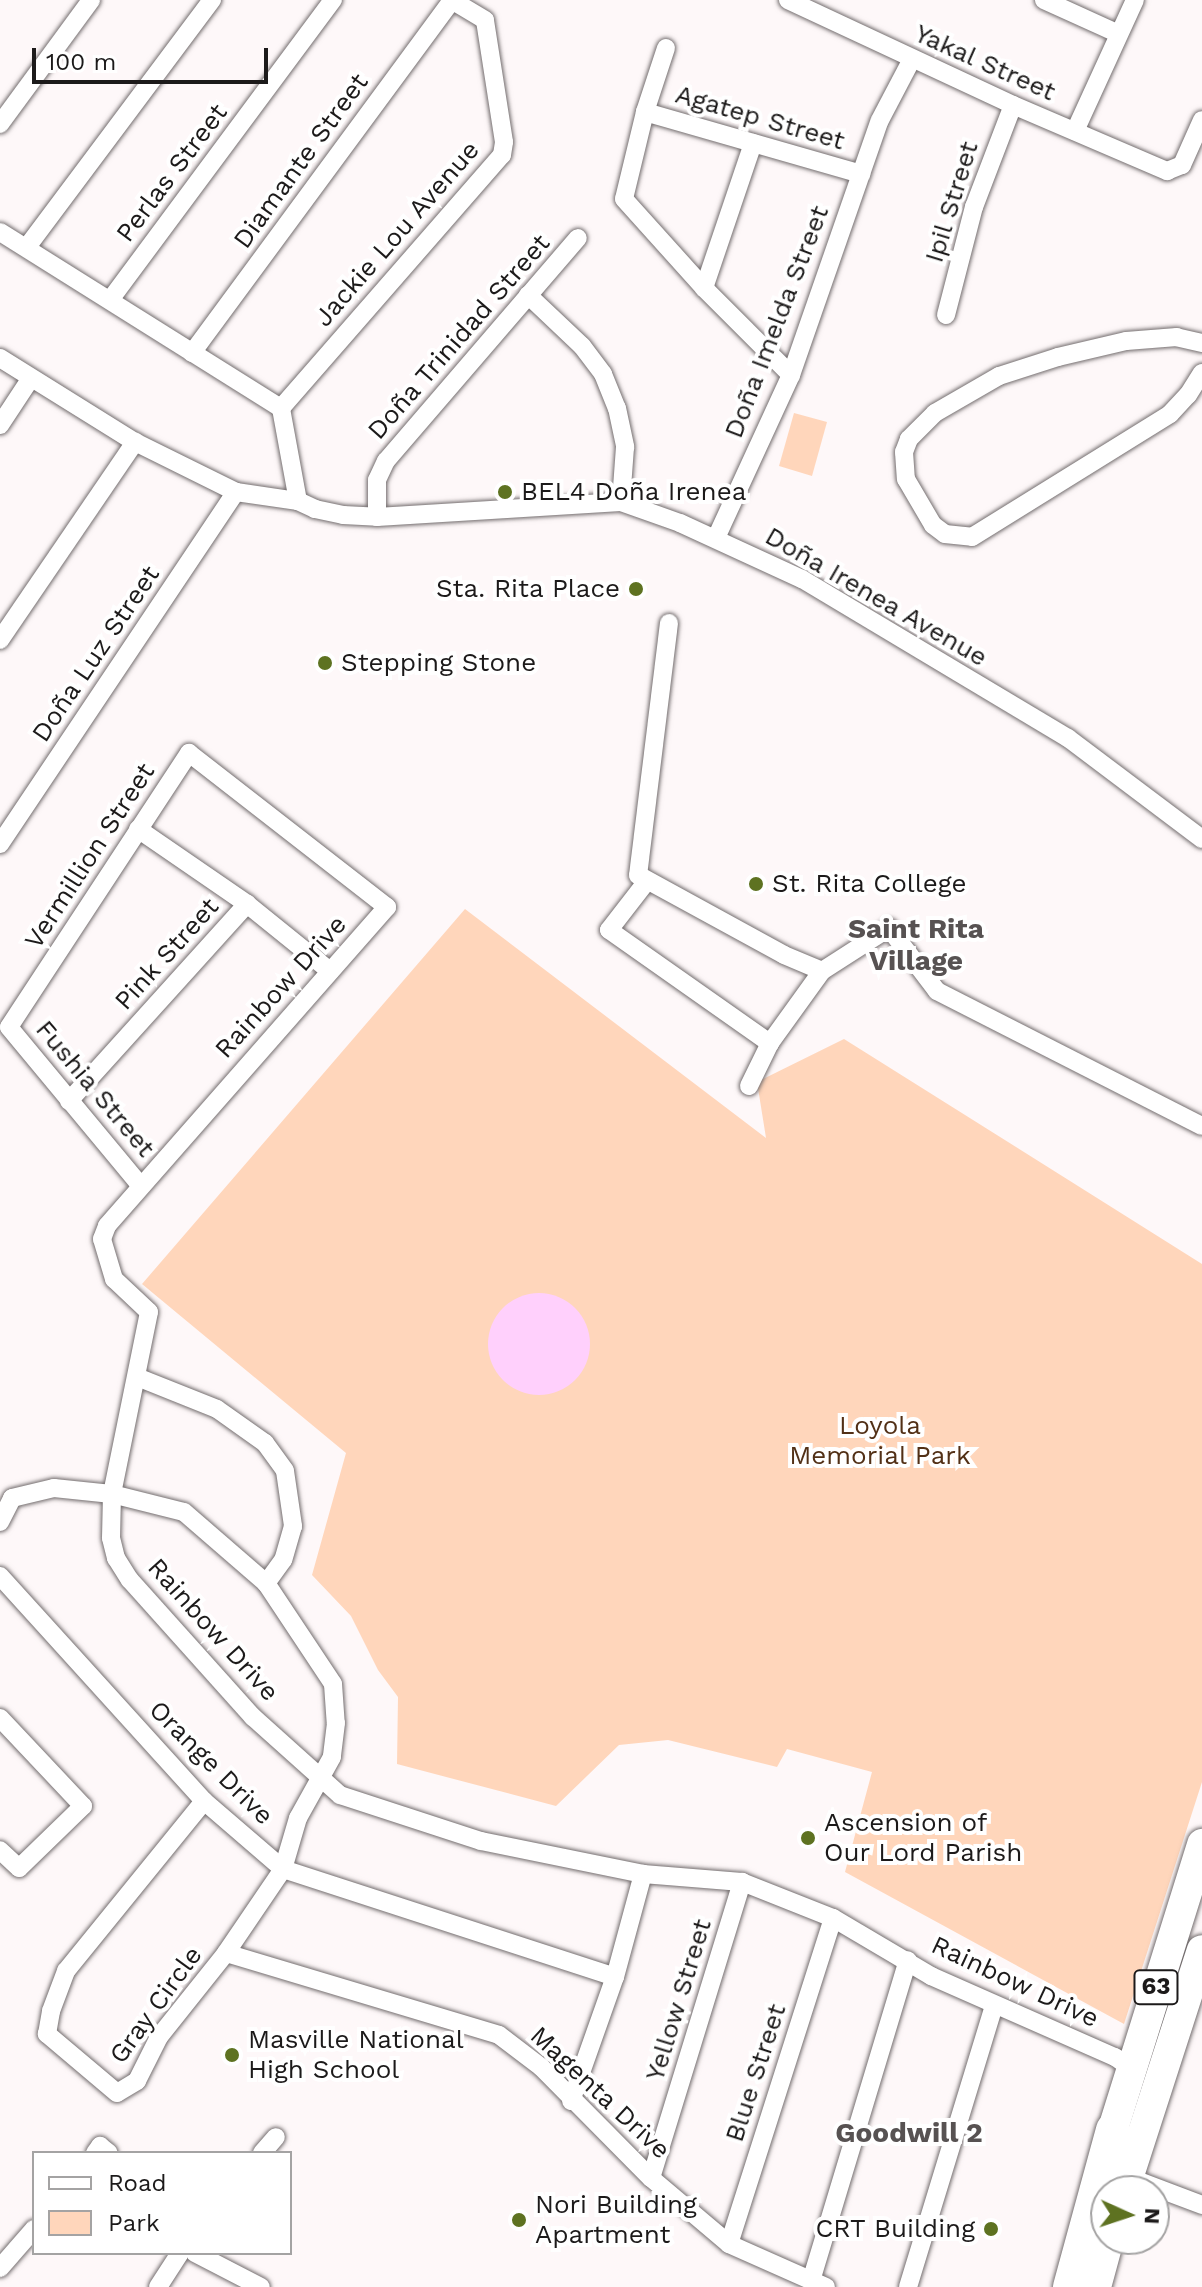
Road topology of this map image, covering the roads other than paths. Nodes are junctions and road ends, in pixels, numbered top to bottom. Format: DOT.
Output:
graph roads {
  1 [pos="91,0"];
  2 [pos="212,0"];
  3 [pos="333,0"];
  4 [pos="452,0"];
  5 [pos="788,0"];
  6 [pos="1044,0"];
  7 [pos="1135,0"];
  8 [pos="1119,34"];
  9 [pos="666,48"];
  10 [pos="912,59"];
  11 [pos="1013,105"];
  12 [pos="645,112"];
  13 [pos="1202,120"];
  14 [pos="0,124"];
  15 [pos="1075,131"];
  16 [pos="753,143"];
  17 [pos="861,174"];
  18 [pos="0,232"];
  19 [pos="578,238"];
  20 [pos="27,247"];
  21 [pos="704,288"];
  22 [pos="528,295"];
  23 [pos="110,300"];
  24 [pos="946,315"];
  25 [pos="1202,343"];
  26 [pos="192,353"];
  27 [pos="0,358"];
  28 [pos="1202,373"];
  29 [pos="791,375"];
  30 [pos="31,378"];
  31 [pos="281,408"];
  32 [pos="0,425"];
  33 [pos="135,442"];
  34 [pos="236,492"];
  35 [pos="298,501"];
  36 [pos="621,502"];
  37 [pos="377,517"];
  38 [pos="716,538"];
  39 [pos="669,623"];
  40 [pos="0,640"];
  41 [pos="189,753"];
  42 [pos="138,829"];
  43 [pos="1202,839"];
  44 [pos="0,844"];
  45 [pos="642,878"];
  46 [pos="247,904"];
  47 [pos="330,971"];
  48 [pos="822,971"];
  49 [pos="9,1027"];
  50 [pos="770,1043"];
  51 [pos="749,1086"];
  52 [pos="69,1101"];
  53 [pos="1202,1126"];
  54 [pos="140,1185"];
  55 [pos="137,1377"];
  56 [pos="112,1494"];
  57 [pos="0,1522"];
  58 [pos="0,1576"];
  59 [pos="266,1583"];
  60 [pos="0,1718"];
  61 [pos="320,1780"];
  62 [pos="204,1801"];
  63 [pos="1202,1844"];
  64 [pos="0,1850"];
  65 [pos="283,1869"];
  66 [pos="643,1874"];
  67 [pos="742,1882"];
  68 [pos="833,1918"];
  69 [pos="1202,1950"];
  70 [pos="226,1953"];
  71 [pos="908,1960"];
  72 [pos="615,1977"];
  73 [pos="994,2005"];
  74 [pos="1131,2068"];
  75 [pos="571,2101"];
  76 [pos="1113,2130"];
  77 [pos="276,2137"];
  78 [pos="264,2151"];
  79 [pos="1129,2175"];
  80 [pos="651,2178"];
  81 [pos="1170,2196"];
  82 [pos="1202,2205"];
  83 [pos="32,2231"];
  84 [pos="729,2244"];
  85 [pos="179,2255"];
  86 [pos="199,2255"];
  87 [pos="1101,2255"];
  88 [pos="1104,2255"];
  89 [pos="0,2268"];
  90 [pos="818,2284"];
  91 [pos="158,2287"];
  92 [pos="261,2287"];
  93 [pos="908,2287"];
  94 [pos="1058,2287"];
  95 [pos="1070,2287"];
  96 [pos="1086,2287"];
  97 [pos="1096,2287"];
  1 -- 14 [label="street"];
  2 -- 20 [label="street"];
  3 -- 23 [label="street, Perlas Street"];
  4 -- 26 [label="street, Diamante Street"];
  4 -- 31 [label="street, Jackie Lou Avenue"];
  5 -- 10 [label="street, Yakal Street"];
  6 -- 8 [label="street"];
  7 -- 8 [label="street"];
  8 -- 15 [label="street"];
  9 -- 12 [label="street"];
  10 -- 11 [label="street, Yakal Street"];
  10 -- 17 [label="street, Doña Imelda Street"];
  11 -- 15 [label="street, Yakal Street"];
  11 -- 24 [label="street, Ipil Street"];
  12 -- 16 [label="street, Agatep Street"];
  12 -- 21 [label="street"];
  13 -- 15 [label="street, Yakal Street"];
  16 -- 17 [label="street, Agatep Street"];
  16 -- 21 [label="street"];
  17 -- 29 [label="street, Doña Imelda Street"];
  18 -- 20 [label="street"];
  19 -- 22 [label="street, Doña Trinidad Street"];
  20 -- 23 [label="street"];
  21 -- 29 [label="street"];
  22 -- 36 [label="street"];
  22 -- 37 [label="street, Doña Trinidad Street"];
  23 -- 26 [label="street"];
  25 -- 28 [label="street"];
  26 -- 31 [label="street"];
  27 -- 30 [label="street, Doña Irenea Avenue"];
  29 -- 38 [label="street, Doña Imelda Street"];
  30 -- 32 [label="street"];
  30 -- 33 [label="street, Doña Irenea Avenue"];
  31 -- 35 [label="street"];
  33 -- 34 [label="street, Doña Irenea Avenue"];
  33 -- 40 [label="street"];
  34 -- 35 [label="street, Doña Irenea Avenue"];
  34 -- 44 [label="street, Doña Luz Street"];
  35 -- 37 [label="street, Doña Irenea Avenue"];
  36 -- 37 [label="street, Doña Irenea Avenue"];
  36 -- 38 [label="street, Doña Irenea Avenue"];
  38 -- 43 [label="street, Doña Irenea Avenue"];
  39 -- 45 [label="street"];
  41 -- 42 [label="street, Vermillion Street"];
  41 -- 47 [label="street, Rainbow Drive"];
  42 -- 46 [label="street, Pink Street"];
  42 -- 49 [label="street, Vermillion Street"];
  45 -- 48 [label="street"];
  45 -- 50 [label="street"];
  46 -- 47 [label="street"];
  46 -- 52 [label="street, Pink Street"];
  47 -- 54 [label="street, Rainbow Drive"];
  48 -- 50 [label="street"];
  48 -- 53 [label="street"];
  49 -- 52 [label="street, Fushia Street"];
  50 -- 51 [label="street"];
  52 -- 54 [label="street, Fushia Street"];
  54 -- 55 [label="street, Rainbow Drive"];
  55 -- 56 [label="street, Rainbow Drive"];
  55 -- 59 [label="street"];
  56 -- 57 [label="street"];
  56 -- 59 [label="street"];
  56 -- 61 [label="street, Rainbow Drive"];
  58 -- 62 [label="street, Orange Drive"];
  59 -- 61 [label="street, Gray Circle"];
  60 -- 64 [label="street"];
  61 -- 65 [label="street, Gray Circle"];
  61 -- 66 [label="street, Rainbow Drive"];
  62 -- 65 [label="street, Orange Drive"];
  62 -- 70 [label="street, Gray Circle"];
  63 -- 74 [label="main road, 63"];
  65 -- 70 [label="street, Gray Circle"];
  65 -- 72 [label="street, Orange Drive"];
  66 -- 67 [label="street, Rainbow Drive"];
  66 -- 72 [label="street"];
  67 -- 68 [label="street, Rainbow Drive"];
  67 -- 80 [label="street, Yellow Street"];
  68 -- 71 [label="street, Rainbow Drive"];
  68 -- 84 [label="street, Blue Street"];
  69 -- 79 [label="main road, 63"];
  70 -- 75 [label="street, Magenta Drive"];
  71 -- 73 [label="street, Rainbow Drive"];
  71 -- 90 [label="street"];
  72 -- 75 [label="street"];
  73 -- 74 [label="street, Rainbow Drive"];
  73 -- 93 [label="street"];
  74 -- 76 [label="main road, 63"];
  75 -- 80 [label="street, Magenta Drive"];
  76 -- 94 [label="main road, 63"];
  76 -- 95 [label="highway"];
  77 -- 78 [label="street"];
  80 -- 84 [label="street, Magenta Drive"];
  81 -- 82 [label="street"];
  83 -- 89 [label="street"];
  84 -- 90 [label="street, Magenta Drive"];
  85 -- 91 [label="street"];
  86 -- 92 [label="street"];
  87 -- 96 [label="highway"];
  88 -- 97 [label="main road"];
}
